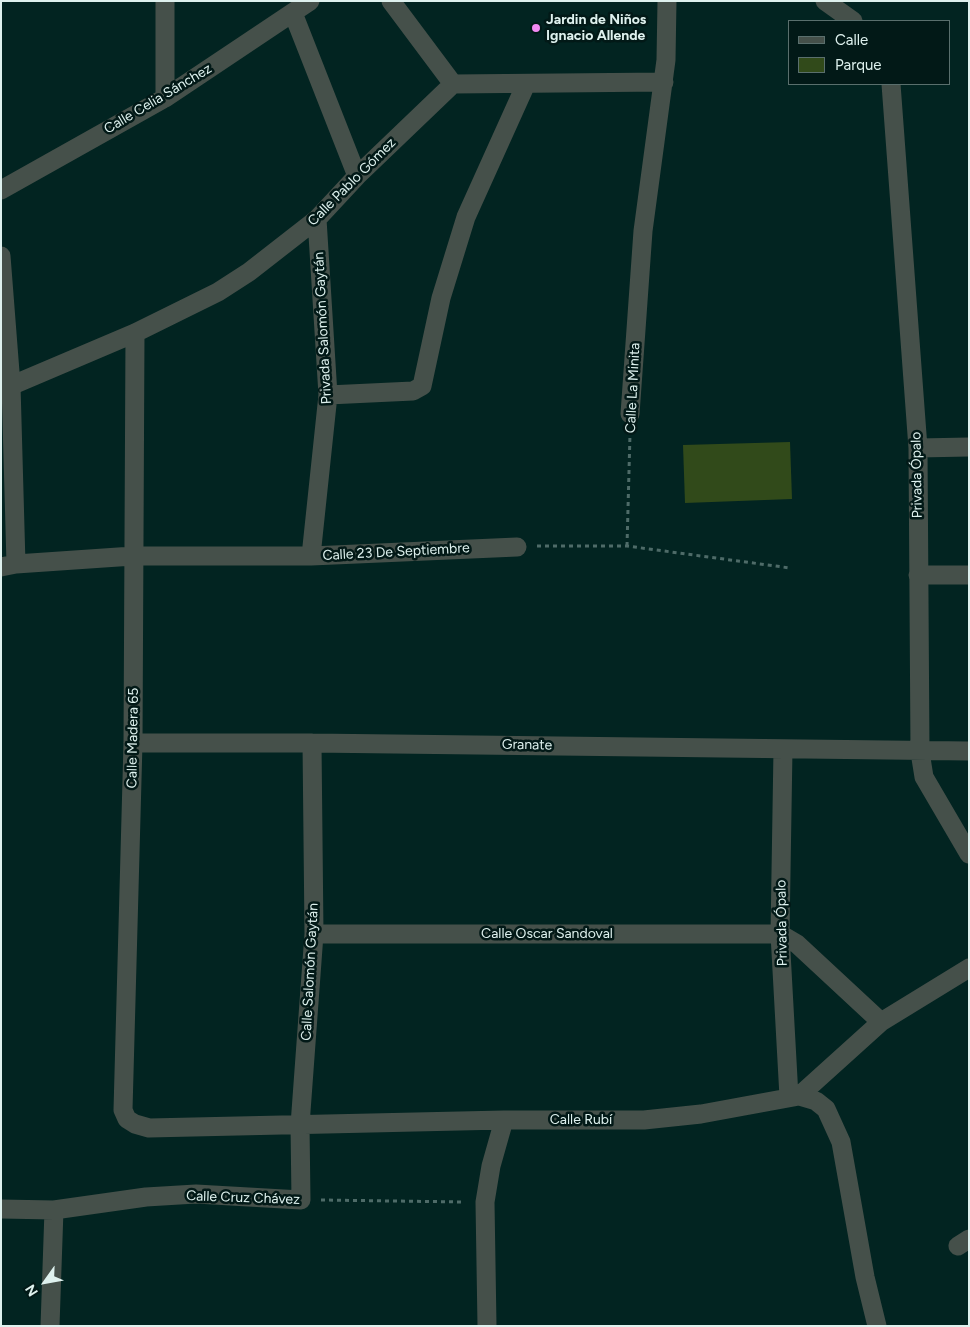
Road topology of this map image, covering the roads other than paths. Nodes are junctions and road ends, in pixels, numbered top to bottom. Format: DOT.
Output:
graph roads {
  1 [pos="165,1"];
  2 [pos="310,1"];
  3 [pos="391,1"];
  4 [pos="666,1"];
  5 [pos="825,1"];
  6 [pos="293,13"];
  7 [pos="852,20"];
  8 [pos="664,82"];
  9 [pos="453,84"];
  10 [pos="526,84"];
  11 [pos="891,85"];
  12 [pos="164,98"];
  13 [pos="358,176"];
  14 [pos="1,190"];
  15 [pos="317,219"];
  16 [pos="1,256"];
  17 [pos="135,333"];
  18 [pos="6,388"];
  19 [pos="328,395"];
  20 [pos="630,414"];
  21 [pos="969,447"];
  22 [pos="918,448"];
  23 [pos="517,547"];
  24 [pos="133,556"];
  25 [pos="311,556"];
  26 [pos="8,566"];
  27 [pos="918,575"];
  28 [pos="969,575"];
  29 [pos="133,743"];
  30 [pos="312,743"];
  31 [pos="783,749"];
  32 [pos="969,751"];
  33 [pos="920,752"];
  34 [pos="969,854"];
  35 [pos="314,934"];
  36 [pos="780,934"];
  37 [pos="969,968"];
  38 [pos="881,1022"];
  39 [pos="794,1096"];
  40 [pos="504,1120"];
  41 [pos="300,1124"];
  42 [pos="149,1128"];
  43 [pos="301,1200"];
  44 [pos="1,1208"];
  45 [pos="54,1210"];
  46 [pos="50,1326"];
  47 [pos="487,1326"];
  48 [pos="877,1326"];
  1 -- 12 [label="street"];
  2 -- 6 [label="street, Calle Celia Sánchez"];
  3 -- 9 [label="street"];
  4 -- 8 [label="street"];
  5 -- 7 [label="street"];
  6 -- 12 [label="street, Calle Celia Sánchez"];
  6 -- 13 [label="street"];
  8 -- 10 [label="street"];
  8 -- 20 [label="street, Calle La Minita"];
  9 -- 10 [label="street"];
  9 -- 13 [label="street, Calle Pablo Gómez"];
  10 -- 19 [label="street"];
  11 -- 22 [label="street, Privada Ópalo"];
  12 -- 14 [label="street, Calle Celia Sánchez"];
  13 -- 15 [label="street, Calle Pablo Gómez"];
  15 -- 17 [label="street, Calle Pablo Gómez"];
  15 -- 19 [label="street, Privada Salomón Gaytán"];
  16 -- 18 [label="street"];
  17 -- 18 [label="street, Calle Pablo Gómez"];
  17 -- 24 [label="street, Calle Madera 65"];
  18 -- 26 [label="street"];
  19 -- 25 [label="street, Privada Salomón Gaytán"];
  21 -- 22 [label="street"];
  22 -- 27 [label="street, Privada Ópalo"];
  23 -- 25 [label="street, Calle 23 De Septiembre"];
  24 -- 25 [label="street, Calle 23 De Septiembre"];
  24 -- 26 [label="street, Calle 23 De Septiembre"];
  24 -- 29 [label="street, Calle Madera 65"];
  27 -- 28 [label="street"];
  27 -- 33 [label="street, Privada Ópalo"];
  29 -- 30 [label="street, Granate"];
  29 -- 42 [label="street, Calle Madera 65"];
  30 -- 31 [label="street, Granate"];
  30 -- 35 [label="street, Calle Salomón Gaytán"];
  31 -- 33 [label="street, Granate"];
  31 -- 36 [label="street, Privada Ópalo"];
  32 -- 33 [label="street, Granate"];
  33 -- 34 [label="street, Privada Ópalo"];
  35 -- 36 [label="street, Calle Oscar Sandoval"];
  35 -- 41 [label="street, Calle Salomón Gaytán"];
  36 -- 38 [label="street"];
  36 -- 39 [label="street, Privada Ópalo"];
  37 -- 38 [label="street"];
  38 -- 39 [label="street"];
  39 -- 40 [label="street, Calle Rubí"];
  39 -- 48 [label="street"];
  40 -- 41 [label="street, Calle Rubí"];
  40 -- 47 [label="street"];
  41 -- 42 [label="street, Calle Rubí"];
  41 -- 43 [label="street, Calle Salomón Gaytán"];
  43 -- 45 [label="street, Calle Cruz Chávez"];
  44 -- 45 [label="street, Calle Cruz Chávez"];
  45 -- 46 [label="street"];
}
